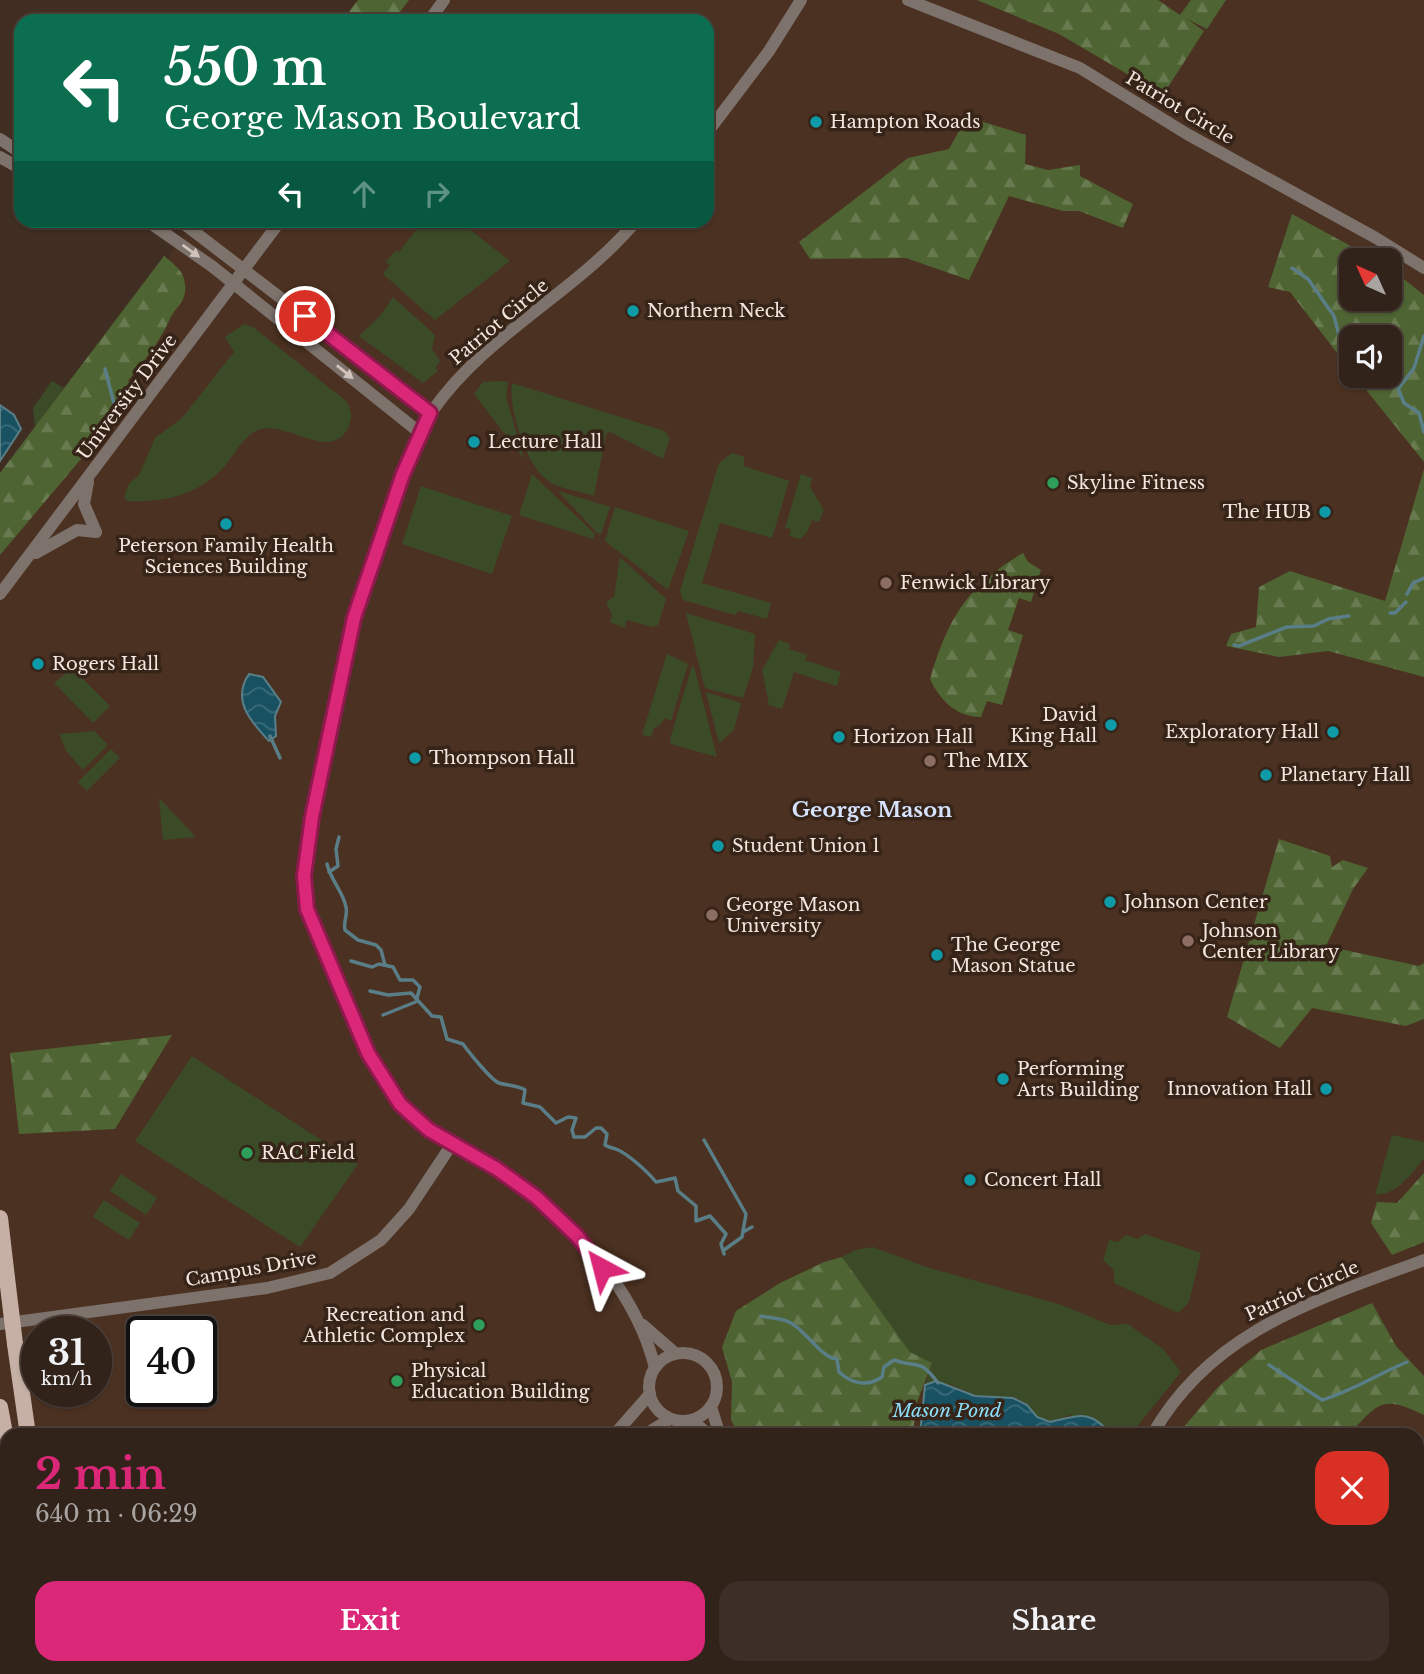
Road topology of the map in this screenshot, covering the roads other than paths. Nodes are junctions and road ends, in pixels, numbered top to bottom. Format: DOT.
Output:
graph roads {
  1 [pos="802,0"];
  2 [pos="908,0"];
  3 [pos="714,124"];
  4 [pos="157,228"];
  5 [pos="190,228"];
  6 [pos="275,228"];
  7 [pos="629,228"];
  8 [pos="1424,268"];
  9 [pos="245,269"];
  10 [pos="234,283"];
  11 [pos="430,413"];
  12 [pos="419,432"];
  13 [pos="89,477"];
  14 [pos="31,555"];
  15 [pos="0,594"];
  16 [pos="452,1144"];
  17 [pos="0,1218"];
  18 [pos="1424,1260"];
  19 [pos="640,1322"];
  20 [pos="0,1324"];
  21 [pos="675,1353"];
  22 [pos="655,1368"];
  23 [pos="650,1394"];
  24 [pos="0,1407"];
  25 [pos="711,1407"];
  26 [pos="670,1419"];
  27 [pos="693,1421"];
  28 [pos="4,1428"];
  29 [pos="27,1428"];
  30 [pos="620,1428"];
  31 [pos="655,1428"];
  32 [pos="701,1428"];
  33 [pos="718,1428"];
  34 [pos="1157,1428"];
  1 -- 3 [label="street"];
  2 -- 8 [label="street, Patriot Circle"];
  4 -- 10 [label="street, one-way"];
  5 -- 9 [label="street"];
  6 -- 9 [label="street, University Drive"];
  7 -- 11 [label="street, Patriot Circle"];
  9 -- 10 [label="street, University Drive"];
  9 -- 11 [label="street"];
  10 -- 12 [label="street, one-way"];
  10 -- 13 [label="street, University Drive"];
  11 -- 12 [label="street, Patriot Circle"];
  12 -- 16 [label="street, Patriot Circle"];
  13 -- 14 [label="street, University Drive"];
  13 -- 14 [label="street"];
  14 -- 15 [label="street, University Drive"];
  16 -- 19 [label="street, Patriot Circle"];
  16 -- 20 [label="street, Campus Drive"];
  17 -- 29 [label="main road, bridge"];
  18 -- 34 [label="street, Patriot Circle"];
  19 -- 21 [label="street"];
  19 -- 22 [label="street, Patriot Circle"];
  21 -- 22 [label="street"];
  21 -- 25 [label="street"];
  22 -- 23 [label="street, Patriot Circle"];
  23 -- 26 [label="street"];
  23 -- 30 [label="street"];
  24 -- 28 [label="main road"];
  25 -- 27 [label="street"];
  25 -- 33 [label="street"];
  26 -- 27 [label="street"];
  26 -- 31 [label="street"];
  27 -- 32 [label="street"];
}
